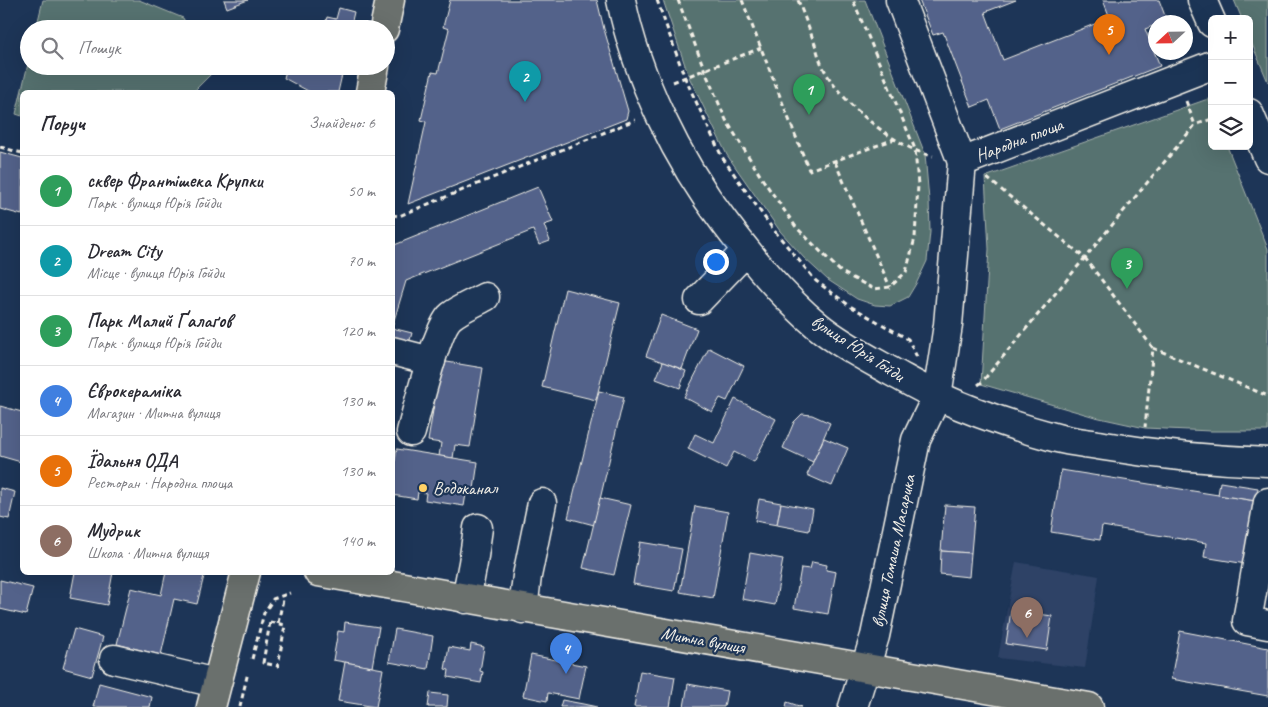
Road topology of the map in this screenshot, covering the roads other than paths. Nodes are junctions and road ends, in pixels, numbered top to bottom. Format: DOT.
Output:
graph roads {
  1 [pos="390,0"];
  2 [pos="621,0"];
  3 [pos="900,0"];
  4 [pos="1202,0"];
  5 [pos="1209,15"];
  6 [pos="386,20"];
  7 [pos="1208,67"];
  8 [pos="373,75"];
  9 [pos="370,90"];
  10 [pos="1253,122"];
  11 [pos="1268,158"];
  12 [pos="962,162"];
  13 [pos="746,251"];
  14 [pos="485,297"];
  15 [pos="699,300"];
  16 [pos="395,352"];
  17 [pos="431,361"];
  18 [pos="936,396"];
  19 [pos="411,432"];
  20 [pos="1268,462"];
  21 [pos="1268,502"];
  22 [pos="542,503"];
  23 [pos="478,528"];
  24 [pos="245,575"];
  25 [pos="334,575"];
  26 [pos="466,599"];
  27 [pos="522,609"];
  28 [pos="1268,625"];
  29 [pos="114,659"];
  30 [pos="866,668"];
  31 [pos="214,695"];
  32 [pos="853,707"];
  33 [pos="1089,707"];
  1 -- 6 [label="main road"];
  2 -- 13 [label="street, вулиця Юрія Гойди"];
  3 -- 12 [label="street"];
  4 -- 5 [label="street"];
  7 -- 12 [label="street, Народна площа"];
  8 -- 9 [label="main road"];
  10 -- 11 [label="street"];
  12 -- 18 [label="street, Народна площа"];
  13 -- 15 [label="street"];
  13 -- 18 [label="street, вулиця Юрія Гойди"];
  14 -- 17 [label="street"];
  16 -- 17 [label="street"];
  17 -- 19 [label="street"];
  18 -- 20 [label="street, вулиця Юрія Гойди"];
  18 -- 30 [label="street, вулиця Томаша Масарика"];
  21 -- 28 [label="street"];
  22 -- 27 [label="street"];
  23 -- 26 [label="street"];
  24 -- 31 [label="main road"];
  25 -- 26 [label="main road, Митна вулиця"];
  26 -- 27 [label="main road, Митна вулиця"];
  27 -- 30 [label="main road, Митна вулиця"];
  29 -- 31 [label="street"];
  30 -- 32 [label="street, вулиця Томаша Масарика"];
  30 -- 33 [label="main road, Митна вулиця"];
}
